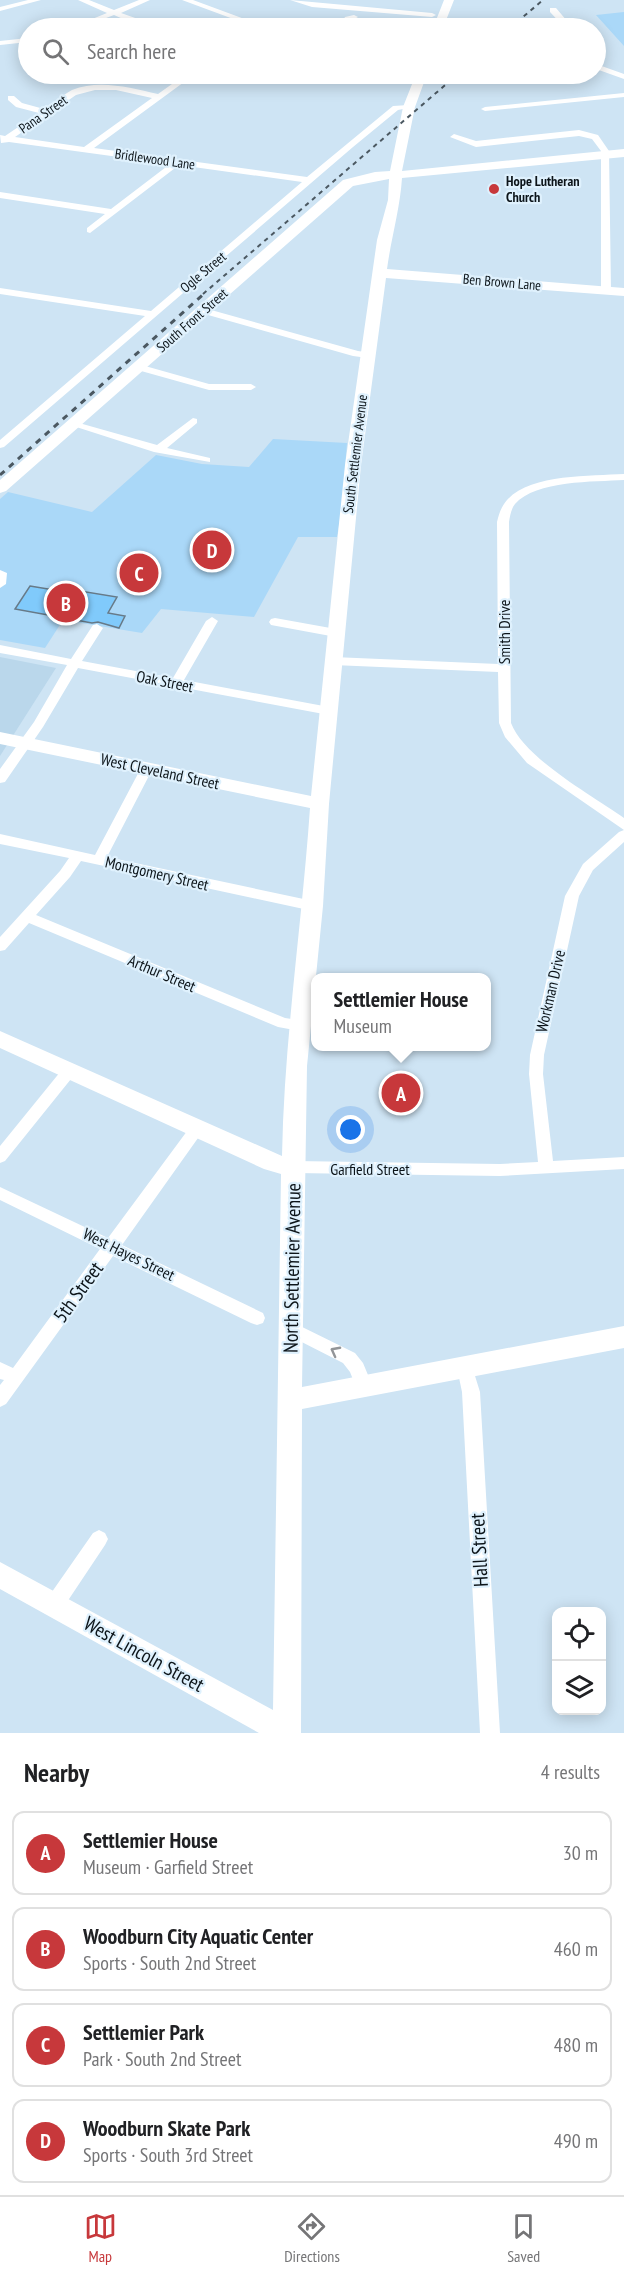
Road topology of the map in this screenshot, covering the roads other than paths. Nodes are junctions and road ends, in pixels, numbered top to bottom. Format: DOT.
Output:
graph roads {
  1 [pos="37,0"];
  2 [pos="82,0"];
  3 [pos="146,0"];
  4 [pos="186,0"];
  5 [pos="294,0"];
  6 [pos="362,0"];
  7 [pos="449,0"];
  8 [pos="0,9"];
  9 [pos="358,9"];
  10 [pos="553,10"];
  11 [pos="114,13"];
  12 [pos="432,15"];
  13 [pos="101,18"];
  14 [pos="127,18"];
  15 [pos="233,18"];
  16 [pos="354,18"];
  17 [pos="442,18"];
  18 [pos="560,18"];
  19 [pos="18,41"];
  20 [pos="0,43"];
  21 [pos="606,70"];
  22 [pos="624,77"];
  23 [pos="177,84"];
  24 [pos="417,84"];
  25 [pos="624,95"];
  26 [pos="159,97"];
  27 [pos="12,98"];
  28 [pos="409,107"];
  29 [pos="485,109"];
  30 [pos="46,112"];
  31 [pos="454,137"];
  32 [pos="2,140"];
  33 [pos="87,149"];
  34 [pos="624,153"];
  35 [pos="605,155"];
  36 [pos="177,162"];
  37 [pos="396,175"];
  38 [pos="310,180"];
  39 [pos="0,195"];
  40 [pos="113,212"];
  41 [pos="90,230"];
  42 [pos="380,273"];
  43 [pos="0,291"];
  44 [pos="606,291"];
  45 [pos="624,292"];
  46 [pos="204,311"];
  47 [pos="154,314"];
  48 [pos="368,355"];
  49 [pos="138,367"];
  50 [pos="251,387"];
  51 [pos="193,421"];
  52 [pos="72,424"];
  53 [pos="0,445"];
  54 [pos="158,450"];
  55 [pos="206,460"];
  56 [pos="623,480"];
  57 [pos="0,488"];
  58 [pos="212,621"];
  59 [pos="275,622"];
  60 [pos="97,628"];
  61 [pos="336,633"];
  62 [pos="0,649"];
  63 [pos="333,661"];
  64 [pos="74,662"];
  65 [pos="504,668"];
  66 [pos="176,683"];
  67 [pos="329,711"];
  68 [pos="0,738"];
  69 [pos="24,743"];
  70 [pos="147,768"];
  71 [pos="0,779"];
  72 [pos="320,804"];
  73 [pos="624,825"];
  74 [pos="624,835"];
  75 [pos="0,838"];
  76 [pos="78,855"];
  77 [pos="99,860"];
  78 [pos="313,906"];
  79 [pos="25,916"];
  80 [pos="0,946"];
  81 [pos="300,1025"];
  82 [pos="0,1039"];
  83 [pos="70,1070"];
  84 [pos="198,1127"];
  85 [pos="0,1157"];
  86 [pos="624,1163"];
  87 [pos="294,1167"];
  88 [pos="546,1168"];
  89 [pos="0,1192"];
  90 [pos="112,1245"];
  91 [pos="257,1318"];
  92 [pos="292,1329"];
  93 [pos="624,1337"];
  94 [pos="465,1368"];
  95 [pos="8,1374"];
  96 [pos="364,1387"];
  97 [pos="0,1399"];
  98 [pos="290,1400"];
  99 [pos="99,1539"];
  100 [pos="0,1575"];
  101 [pos="54,1605"];
  102 [pos="287,1733"];
  103 [pos="490,1733"];
  1 -- 8 [label="street"];
  2 -- 11 [label="street"];
  3 -- 11 [label="street"];
  4 -- 15 [label="street"];
  5 -- 9 [label="street"];
  6 -- 9 [label="street"];
  7 -- 17 [label="main road"];
  9 -- 12 [label="street"];
  9 -- 16 [label="street"];
  10 -- 18 [label="street"];
  11 -- 13 [label="street"];
  11 -- 14 [label="street"];
  19 -- 20 [label="street"];
  21 -- 22 [label="street"];
  23 -- 26 [label="street"];
  24 -- 28 [label="main road, South Settlemier Avenue"];
  25 -- 29 [label="street"];
  26 -- 30 [label="street, Pana Street"];
  26 -- 33 [label="street"];
  27 -- 30 [label="street"];
  28 -- 37 [label="main road, South Settlemier Avenue"];
  28 -- 38 [label="street, Ogle Street"];
  30 -- 32 [label="street, Pana Street"];
  31 -- 35 [label="street"];
  32 -- 33 [label="street, Bridlewood Lane"];
  33 -- 36 [label="street, Bridlewood Lane"];
  34 -- 35 [label="main road, South Front Street"];
  35 -- 37 [label="main road, South Front Street"];
  35 -- 44 [label="street"];
  36 -- 38 [label="street, Bridlewood Lane"];
  36 -- 40 [label="street"];
  37 -- 42 [label="main road, South Settlemier Avenue"];
  37 -- 46 [label="main road, South Front Street"];
  38 -- 47 [label="street, Ogle Street"];
  39 -- 40 [label="street"];
  40 -- 41 [label="street"];
  42 -- 44 [label="main road, Ben Brown Lane"];
  42 -- 48 [label="main road, South Settlemier Avenue"];
  43 -- 47 [label="street"];
  44 -- 45 [label="main road, Ben Brown Lane"];
  46 -- 48 [label="street"];
  46 -- 49 [label="main road, South Front Street"];
  47 -- 53 [label="street, Ogle Street"];
  48 -- 61 [label="main road, South Settlemier Avenue"];
  49 -- 50 [label="street"];
  49 -- 52 [label="main road, South Front Street"];
  51 -- 54 [label="street"];
  52 -- 54 [label="street"];
  52 -- 57 [label="main road, South Front Street"];
  54 -- 55 [label="street"];
  56 -- 65 [label="street, Smith Drive"];
  58 -- 66 [label="street"];
  59 -- 61 [label="street"];
  60 -- 64 [label="street"];
  61 -- 63 [label="main road, South Settlemier Avenue"];
  62 -- 64 [label="street, Oak Street"];
  63 -- 65 [label="street"];
  63 -- 67 [label="main road, South Settlemier Avenue"];
  64 -- 66 [label="street, Oak Street"];
  64 -- 69 [label="street"];
  65 -- 73 [label="street, Smith Drive"];
  66 -- 67 [label="street, Oak Street"];
  67 -- 72 [label="main road, South Settlemier Avenue"];
  68 -- 69 [label="main road, West Cleveland Street"];
  69 -- 70 [label="main road, West Cleveland Street"];
  69 -- 71 [label="street"];
  70 -- 72 [label="main road, West Cleveland Street"];
  70 -- 77 [label="street"];
  72 -- 78 [label="main road, North Settlemier Avenue"];
  74 -- 88 [label="street, Workman Drive"];
  75 -- 76 [label="street, Montgomery Street"];
  76 -- 77 [label="street, Montgomery Street"];
  76 -- 79 [label="street"];
  77 -- 78 [label="street, Montgomery Street"];
  78 -- 81 [label="main road, North Settlemier Avenue"];
  79 -- 80 [label="street"];
  79 -- 81 [label="street, Arthur Street"];
  81 -- 87 [label="main road, North Settlemier Avenue"];
  82 -- 83 [label="main road, Garfield Street"];
  83 -- 84 [label="main road, Garfield Street"];
  83 -- 85 [label="street"];
  84 -- 87 [label="main road, Garfield Street"];
  84 -- 90 [label="street, 5th Street"];
  86 -- 88 [label="street, Garfield Street"];
  87 -- 88 [label="street, Garfield Street"];
  87 -- 92 [label="main road, North Settlemier Avenue"];
  89 -- 90 [label="street, West Hayes Street"];
  90 -- 91 [label="street, West Hayes Street"];
  90 -- 95 [label="street, 5th Street"];
  96 -- 92 [label="street, one-way"];
  92 -- 98 [label="main road, North Settlemier Avenue"];
  93 -- 94 [label="main road"];
  94 -- 96 [label="main road"];
  94 -- 103 [label="street, Hall Street"];
  95 -- 97 [label="street, 5th Street"];
  96 -- 98 [label="main road"];
  98 -- 102 [label="main road, North Settlemier Avenue"];
  99 -- 101 [label="street"];
  100 -- 101 [label="main road, West Lincoln Street"];
  101 -- 102 [label="main road, West Lincoln Street"];
}
